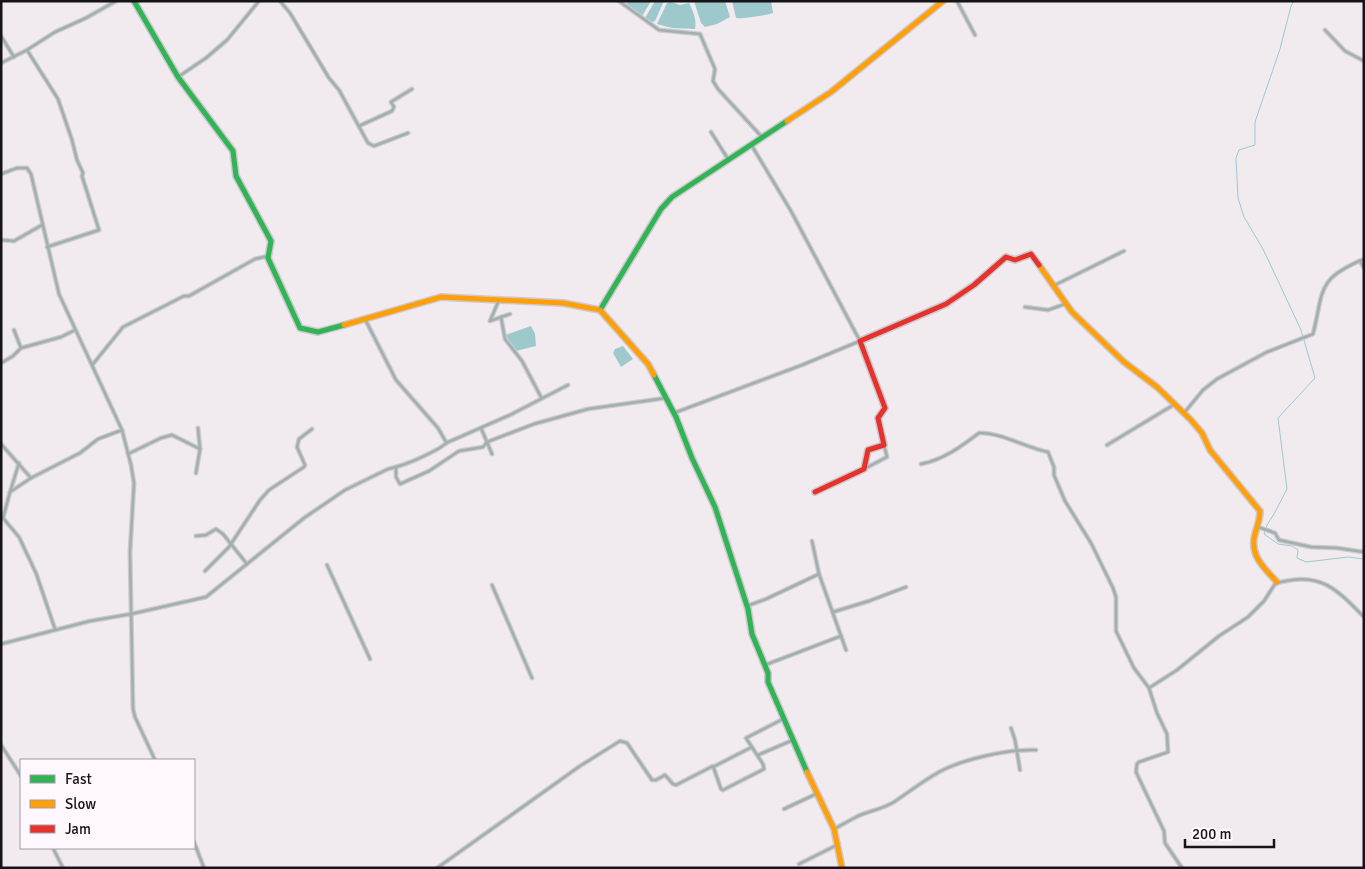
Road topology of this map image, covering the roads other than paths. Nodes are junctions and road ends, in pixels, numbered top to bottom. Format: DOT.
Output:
graph roads {
  1 [pos="116,1"];
  2 [pos="134,1"];
  3 [pos="259,1"];
  4 [pos="280,1"];
  5 [pos="620,1"];
  6 [pos="943,1"];
  7 [pos="957,1"];
  8 [pos="1325,30"];
  9 [pos="975,35"];
  10 [pos="1,36"];
  11 [pos="27,50"];
  12 [pos="14,57"];
  13 [pos="1364,61"];
  14 [pos="1,63"];
  15 [pos="178,77"];
  16 [pos="412,89"];
  17 [pos="359,126"];
  18 [pos="711,132"];
  19 [pos="408,133"];
  20 [pos="763,138"];
  21 [pos="752,146"];
  22 [pos="729,161"];
  23 [pos="1,174"];
  24 [pos="42,225"];
  25 [pos="1,240"];
  26 [pos="47,247"];
  27 [pos="1124,251"];
  28 [pos="268,256"];
  29 [pos="1362,260"];
  30 [pos="1364,268"];
  31 [pos="1053,286"];
  32 [pos="499,300"];
  33 [pos="1065,304"];
  34 [pos="1025,307"];
  35 [pos="600,310"];
  36 [pos="510,314"];
  37 [pos="501,317"];
  38 [pos="365,318"];
  39 [pos="14,330"];
  40 [pos="75,330"];
  41 [pos="860,341"];
  42 [pos="21,348"];
  43 [pos="1,363"];
  44 [pos="92,364"];
  45 [pos="568,385"];
  46 [pos="542,398"];
  47 [pos="666,398"];
  48 [pos="1175,404"];
  49 [pos="674,413"];
  50 [pos="1184,413"];
  51 [pos="198,428"];
  52 [pos="480,428"];
  53 [pos="312,429"];
  54 [pos="122,430"];
  55 [pos="446,442"];
  56 [pos="487,442"];
  57 [pos="1,444"];
  58 [pos="884,445"];
  59 [pos="1107,445"];
  60 [pos="200,449"];
  61 [pos="128,454"];
  62 [pos="492,454"];
  63 [pos="19,463"];
  64 [pos="921,464"];
  65 [pos="396,467"];
  66 [pos="864,468"];
  67 [pos="196,473"];
  68 [pos="32,478"];
  69 [pos="10,492"];
  70 [pos="815,492"];
  71 [pos="2,518"];
  72 [pos="1258,527"];
  73 [pos="196,536"];
  74 [pos="812,541"];
  75 [pos="231,544"];
  76 [pos="1364,552"];
  77 [pos="247,564"];
  78 [pos="327,565"];
  79 [pos="205,571"];
  80 [pos="819,574"];
  81 [pos="1277,582"];
  82 [pos="492,584"];
  83 [pos="906,587"];
  84 [pos="747,606"];
  85 [pos="833,612"];
  86 [pos="131,614"];
  87 [pos="1364,616"];
  88 [pos="55,629"];
  89 [pos="841,636"];
  90 [pos="1,644"];
  91 [pos="846,650"];
  92 [pos="370,659"];
  93 [pos="765,665"];
  94 [pos="532,678"];
  95 [pos="1149,688"];
  96 [pos="784,718"];
  97 [pos="1011,728"];
  98 [pos="793,740"];
  99 [pos="1,745"];
  100 [pos="752,747"];
  101 [pos="1017,750"];
  102 [pos="1036,750"];
  103 [pos="758,755"];
  104 [pos="155,759"];
  105 [pos="713,767"];
  106 [pos="1020,770"];
  107 [pos="20,774"];
  108 [pos="816,794"];
  109 [pos="784,809"];
  110 [pos="834,829"];
  111 [pos="195,845"];
  112 [pos="838,845"];
  113 [pos="54,849"];
  114 [pos="799,864"];
  115 [pos="63,868"];
  116 [pos="204,868"];
  117 [pos="437,868"];
  118 [pos="842,868"];
  119 [pos="1182,868"];
  1 -- 11 [label="street"];
  2 -- 15 [label="street"];
  3 -- 15 [label="street"];
  4 -- 17 [label="street"];
  5 -- 20 [label="street"];
  6 -- 20 [label="street"];
  7 -- 9 [label="street"];
  8 -- 13 [label="street"];
  10 -- 12 [label="street"];
  11 -- 12 [label="street"];
  11 -- 26 [label="street"];
  12 -- 14 [label="street"];
  15 -- 28 [label="street"];
  16 -- 17 [label="street"];
  17 -- 19 [label="street"];
  18 -- 22 [label="street"];
  20 -- 21 [label="street"];
  21 -- 22 [label="street"];
  21 -- 41 [label="street"];
  22 -- 35 [label="street"];
  23 -- 24 [label="street"];
  24 -- 25 [label="street"];
  24 -- 26 [label="street"];
  26 -- 40 [label="street"];
  27 -- 31 [label="street"];
  28 -- 38 [label="street"];
  28 -- 44 [label="street"];
  29 -- 30 [label="street"];
  29 -- 50 [label="street"];
  31 -- 33 [label="street"];
  31 -- 41 [label="street"];
  32 -- 35 [label="street"];
  32 -- 37 [label="street"];
  32 -- 38 [label="street"];
  33 -- 34 [label="street"];
  33 -- 48 [label="street"];
  35 -- 47 [label="street"];
  36 -- 37 [label="street"];
  37 -- 46 [label="street"];
  38 -- 55 [label="street"];
  39 -- 42 [label="street"];
  40 -- 42 [label="street"];
  40 -- 44 [label="street"];
  41 -- 49 [label="street"];
  41 -- 58 [label="street"];
  42 -- 43 [label="street"];
  44 -- 54 [label="street"];
  45 -- 46 [label="street"];
  46 -- 52 [label="street"];
  47 -- 49 [label="street"];
  47 -- 56 [label="street"];
  48 -- 50 [label="street"];
  48 -- 59 [label="street"];
  49 -- 84 [label="street"];
  50 -- 72 [label="street"];
  51 -- 60 [label="street"];
  52 -- 55 [label="street"];
  52 -- 56 [label="street"];
  53 -- 75 [label="street"];
  54 -- 61 [label="street"];
  54 -- 68 [label="street"];
  55 -- 65 [label="street"];
  56 -- 62 [label="street"];
  56 -- 65 [label="street"];
  57 -- 63 [label="street"];
  58 -- 66 [label="street"];
  58 -- 66 [label="street"];
  60 -- 61 [label="street"];
  60 -- 67 [label="street"];
  61 -- 86 [label="street"];
  63 -- 68 [label="street"];
  63 -- 69 [label="street"];
  64 -- 95 [label="street"];
  65 -- 77 [label="street"];
  66 -- 70 [label="street"];
  68 -- 69 [label="street"];
  69 -- 71 [label="street"];
  71 -- 88 [label="street"];
  72 -- 76 [label="street"];
  72 -- 81 [label="street"];
  73 -- 75 [label="street"];
  74 -- 80 [label="street"];
  75 -- 77 [label="street"];
  75 -- 79 [label="street"];
  77 -- 86 [label="street"];
  78 -- 92 [label="street"];
  80 -- 84 [label="street"];
  80 -- 85 [label="street"];
  81 -- 87 [label="street"];
  81 -- 95 [label="street"];
  82 -- 94 [label="street"];
  83 -- 85 [label="street"];
  84 -- 93 [label="street"];
  85 -- 89 [label="street"];
  86 -- 88 [label="street"];
  86 -- 104 [label="street"];
  88 -- 90 [label="street"];
  89 -- 91 [label="street"];
  89 -- 93 [label="street"];
  93 -- 96 [label="street"];
  95 -- 119 [label="street"];
  96 -- 98 [label="street"];
  96 -- 100 [label="street"];
  97 -- 101 [label="street"];
  98 -- 103 [label="street"];
  98 -- 108 [label="street"];
  99 -- 107 [label="street"];
  100 -- 103 [label="street"];
  100 -- 105 [label="street"];
  101 -- 102 [label="street"];
  101 -- 106 [label="street"];
  101 -- 110 [label="street"];
  103 -- 105 [label="street"];
  105 -- 117 [label="street"];
  108 -- 109 [label="street"];
  108 -- 110 [label="street"];
  110 -- 112 [label="street"];
  111 -- 116 [label="street"];
  112 -- 114 [label="street"];
  112 -- 118 [label="street"];
  113 -- 115 [label="street"];
}
